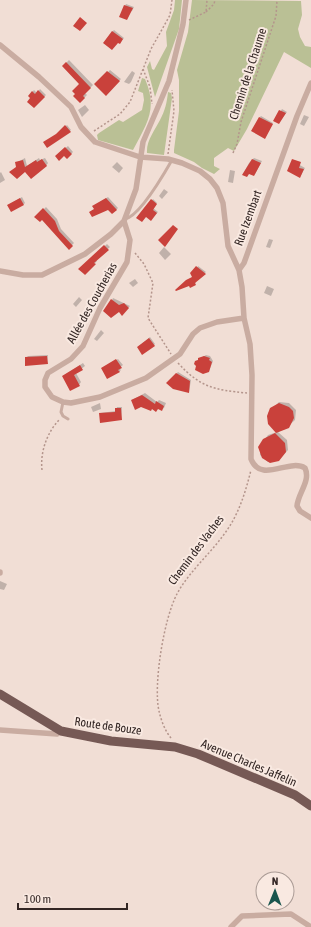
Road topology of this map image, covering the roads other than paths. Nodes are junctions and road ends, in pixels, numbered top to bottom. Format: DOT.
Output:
graph roads {
  1 [pos="186,0"];
  2 [pos="0,45"];
  3 [pos="311,83"];
  4 [pos="140,157"];
  5 [pos="170,160"];
  6 [pos="125,220"];
  7 [pos="239,270"];
  8 [pos="0,271"];
  9 [pos="244,318"];
  10 [pos="63,402"];
  11 [pos="68,419"];
  12 [pos="311,518"];
  13 [pos="0,694"];
  14 [pos="0,730"];
  15 [pos="61,731"];
  16 [pos="176,747"];
  17 [pos="311,806"];
  18 [pos="311,926"];
  19 [pos="231,927"];
  1 -- 4 [label="street"];
  2 -- 4 [label="street"];
  3 -- 7 [label="street, Rue Izembart"];
  4 -- 5 [label="street"];
  4 -- 6 [label="street"];
  5 -- 6 [label="lane"];
  5 -- 7 [label="street"];
  6 -- 8 [label="street"];
  6 -- 10 [label="street, Allée des Coucherias"];
  7 -- 9 [label="street"];
  9 -- 10 [label="street"];
  9 -- 12 [label="street"];
  10 -- 11 [label="lane"];
  13 -- 15 [label="main road, Route de Bouze"];
  14 -- 15 [label="street"];
  15 -- 16 [label="main road, Route de Bouze"];
  16 -- 17 [label="main road, Avenue Charles Jaffelin"];
  18 -- 19 [label="street"];
}
